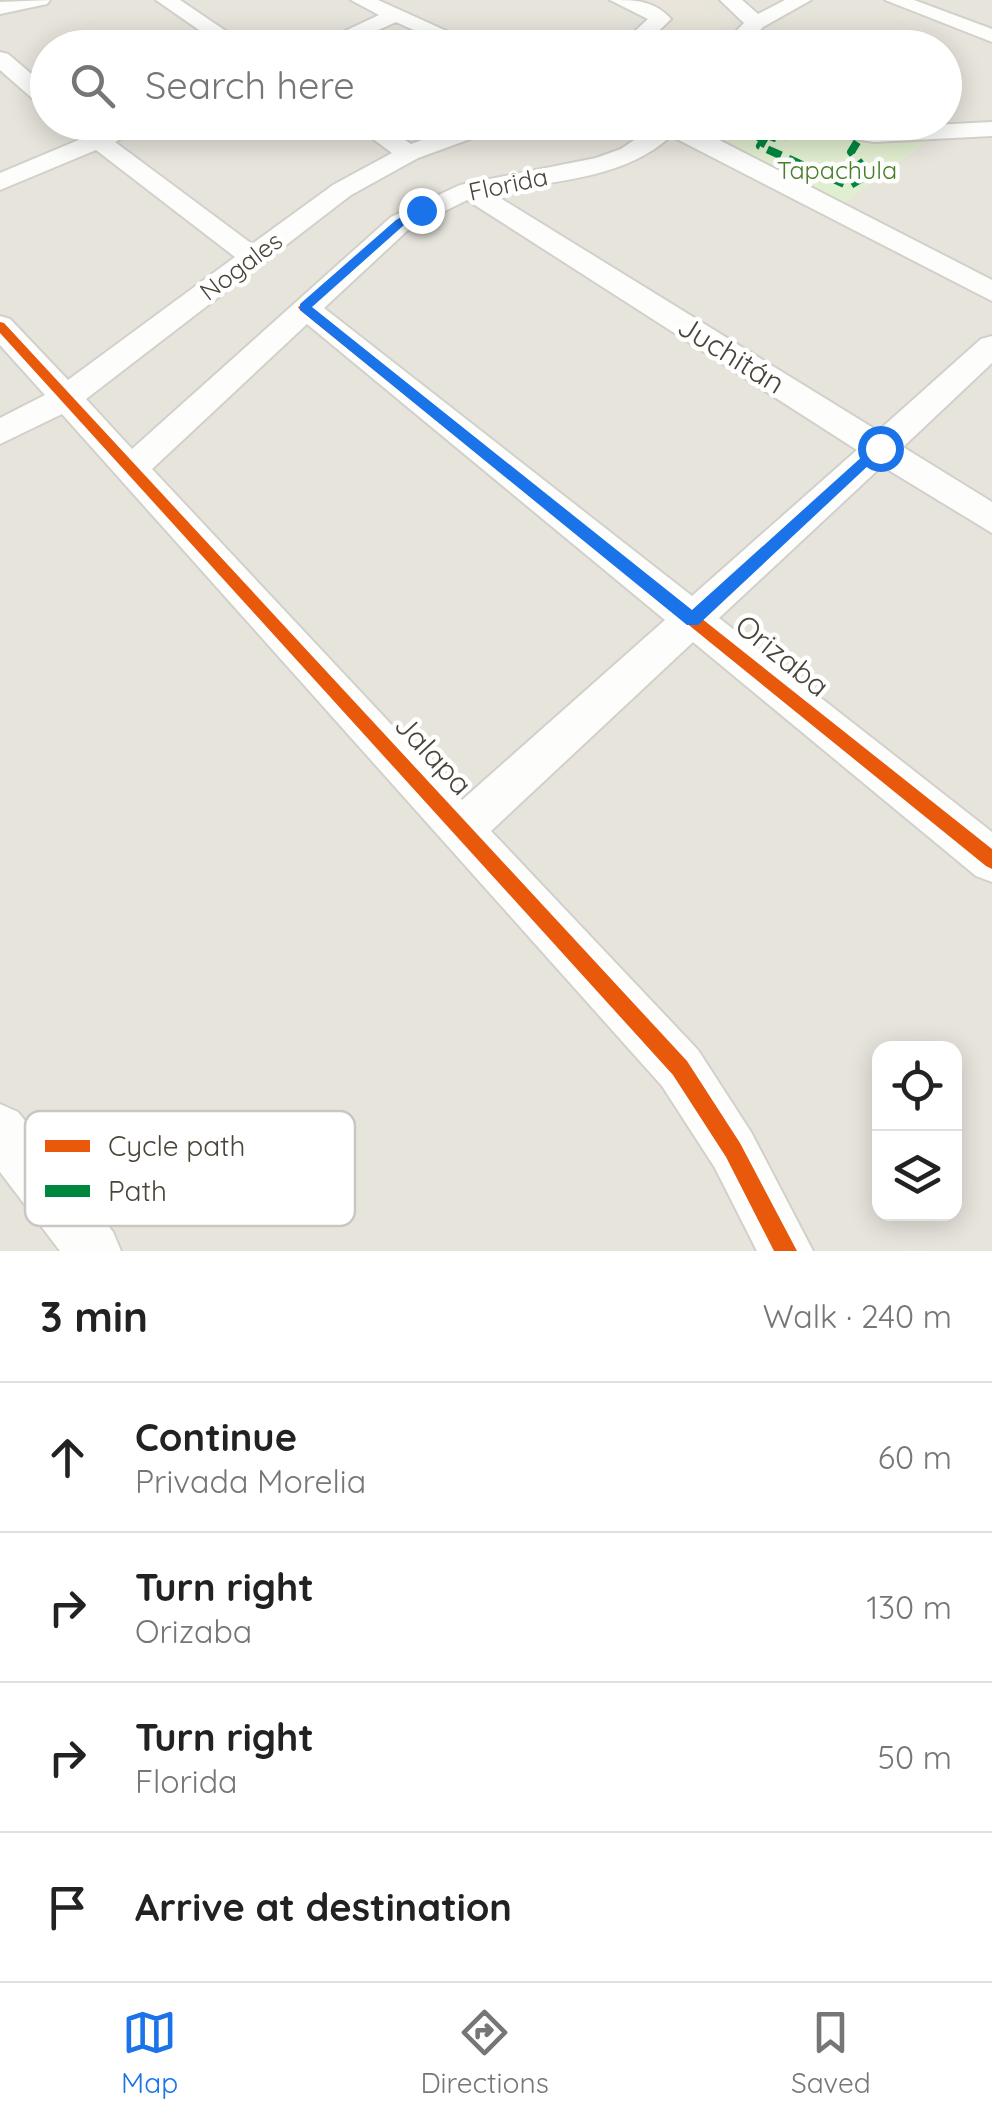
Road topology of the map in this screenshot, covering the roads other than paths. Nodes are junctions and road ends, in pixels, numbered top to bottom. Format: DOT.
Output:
graph roads {
  1 [pos="40,0"];
  2 [pos="166,0"];
  3 [pos="361,0"];
  4 [pos="620,0"];
  5 [pos="730,0"];
  6 [pos="801,0"];
  7 [pos="895,0"];
  8 [pos="0,8"];
  9 [pos="396,15"];
  10 [pos="756,23"];
  11 [pos="214,30"];
  12 [pos="361,30"];
  13 [pos="431,30"];
  14 [pos="648,30"];
  15 [pos="749,30"];
  16 [pos="992,36"];
  17 [pos="0,59"];
  18 [pos="30,85"];
  19 [pos="992,130"];
  20 [pos="962,131"];
  21 [pos="389,140"];
  22 [pos="446,140"];
  23 [pos="655,140"];
  24 [pos="700,140"];
  25 [pos="96,141"];
  26 [pos="410,153"];
  27 [pos="0,182"];
  28 [pos="470,190"];
  29 [pos="252,257"];
  30 [pos="992,292"];
  31 [pos="304,307"];
  32 [pos="0,326"];
  33 [pos="992,346"];
  34 [pos="66,398"];
  35 [pos="0,432"];
  36 [pos="880,448"];
  37 [pos="132,468"];
  38 [pos="992,519"];
  39 [pos="692,620"];
  40 [pos="463,828"];
  41 [pos="992,860"];
  42 [pos="0,1130"];
  43 [pos="25,1162"];
  44 [pos="75,1226"];
  45 [pos="94,1251"];
  46 [pos="786,1251"];
  1 -- 8 [label="street"];
  2 -- 11 [label="street"];
  3 -- 9 [label="street"];
  4 -- 14 [label="street"];
  5 -- 10 [label="street"];
  6 -- 10 [label="street"];
  7 -- 16 [label="street"];
  9 -- 12 [label="street"];
  9 -- 13 [label="street"];
  10 -- 15 [label="street"];
  17 -- 18 [label="street"];
  19 -- 20 [label="street"];
  21 -- 26 [label="street"];
  22 -- 26 [label="street, Nogales"];
  23 -- 28 [label="street, Florida"];
  24 -- 30 [label="street"];
  25 -- 27 [label="street"];
  25 -- 29 [label="street"];
  26 -- 29 [label="street, Nogales"];
  28 -- 31 [label="street, Florida"];
  28 -- 36 [label="street, Juchitán"];
  29 -- 34 [label="street, Nogales"];
  31 -- 37 [label="street, Florida"];
  31 -- 39 [label="street, Orizaba"];
  32 -- 34 [label="street, Jalapa"];
  33 -- 36 [label="street"];
  34 -- 35 [label="street, Nogales"];
  34 -- 37 [label="street, Jalapa"];
  36 -- 38 [label="street, Juchitán"];
  36 -- 39 [label="street"];
  37 -- 40 [label="street, Jalapa"];
  39 -- 40 [label="street"];
  39 -- 41 [label="street, Orizaba"];
  40 -- 46 [label="street, Jalapa"];
  42 -- 43 [label="street"];
  44 -- 45 [label="street"];
}
